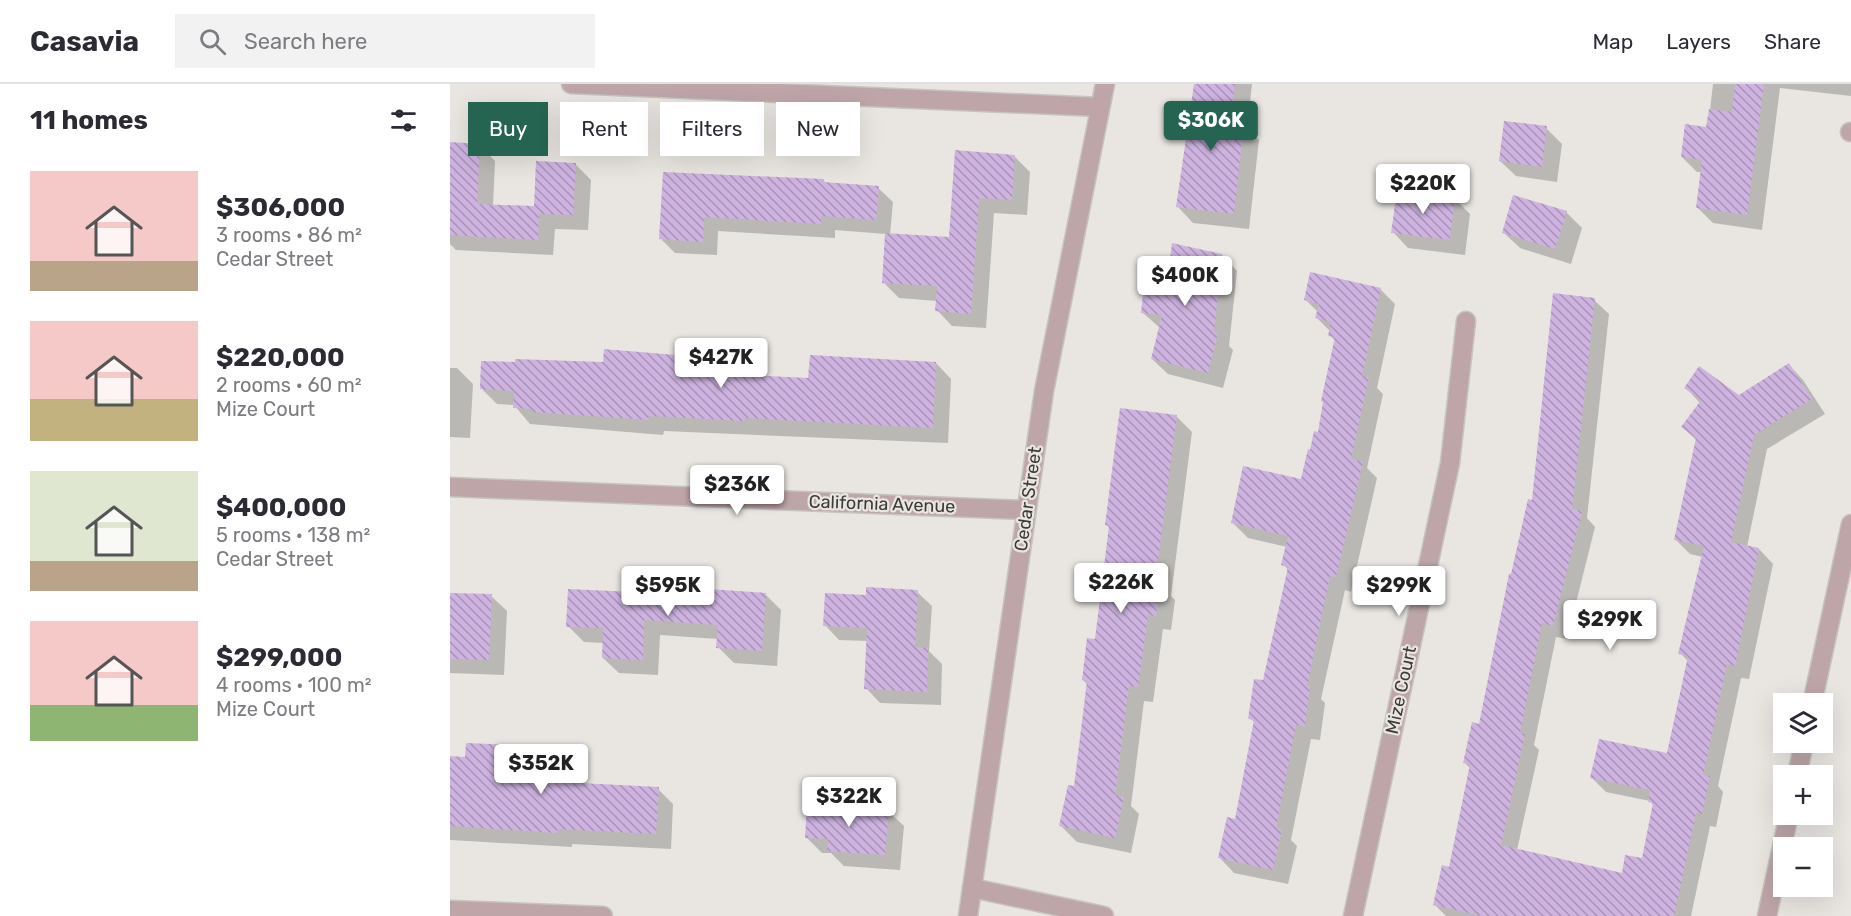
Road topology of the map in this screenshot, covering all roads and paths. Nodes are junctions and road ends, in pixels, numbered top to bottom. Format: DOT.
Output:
graph roads {
  1 [pos="571,84"];
  2 [pos="1105,84"];
  3 [pos="1100,107"];
  4 [pos="1466,321"];
  5 [pos="450,486"];
  6 [pos="1026,510"];
  7 [pos="1851,524"];
  8 [pos="1814,693"];
  9 [pos="1787,825"];
  10 [pos="972,888"];
  11 [pos="450,910"];
  12 [pos="603,916"];
  13 [pos="968,916"];
  14 [pos="1104,916"];
  15 [pos="1353,916"];
  16 [pos="1767,916"];
  1 -- 3 [label="street"];
  2 -- 3 [label="street, Cedar Street"];
  3 -- 6 [label="street, Cedar Street"];
  4 -- 15 [label="street, Mize Court"];
  5 -- 6 [label="street, California Avenue"];
  6 -- 10 [label="street, Cedar Street"];
  7 -- 8 [label="street"];
  9 -- 16 [label="street"];
  10 -- 13 [label="street, Cedar Street"];
  10 -- 14 [label="street"];
  11 -- 12 [label="street"];
}
